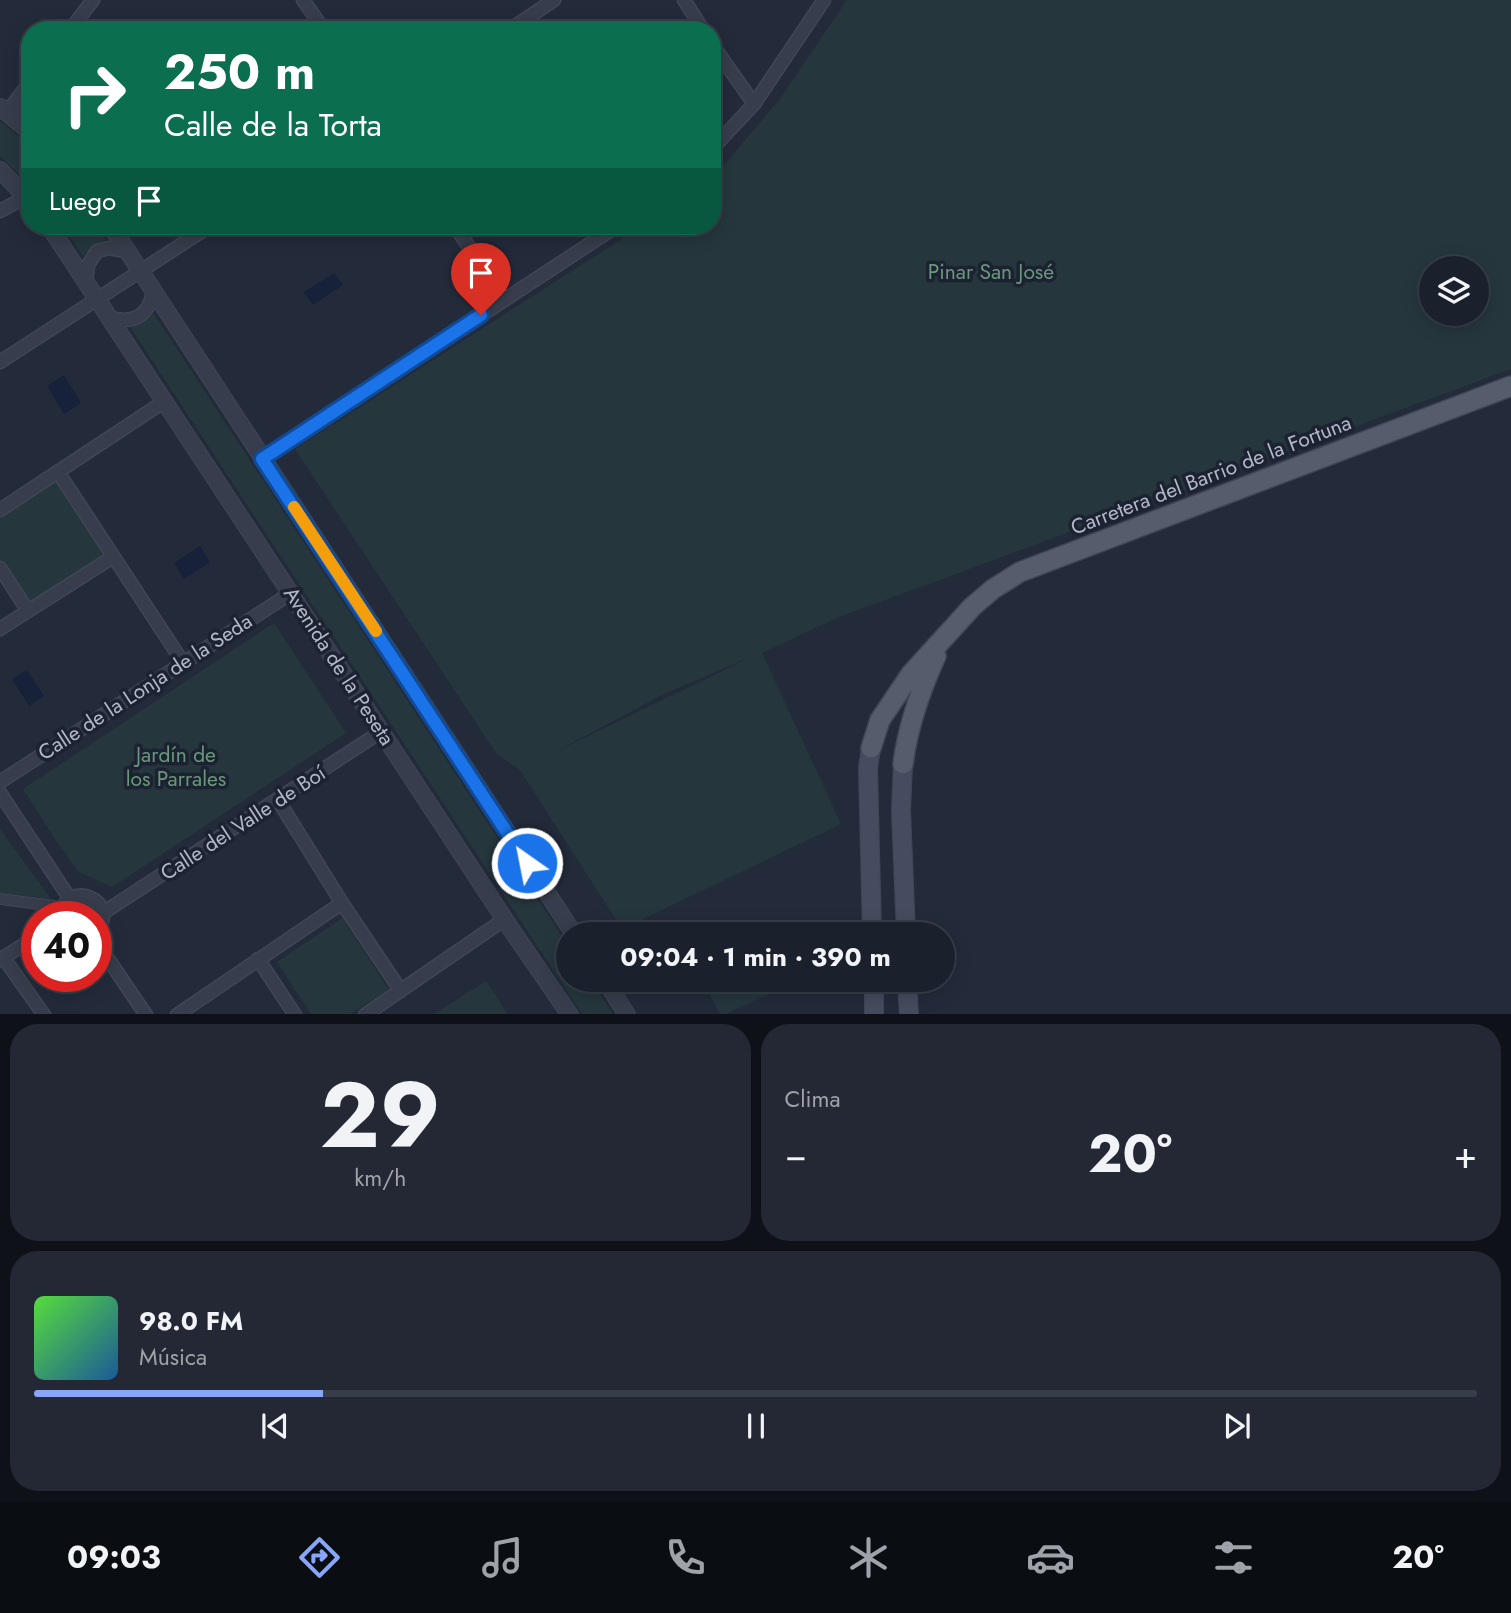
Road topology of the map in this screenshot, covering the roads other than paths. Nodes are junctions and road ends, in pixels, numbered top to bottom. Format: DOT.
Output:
graph roads {
  1 [pos="93,0"];
  2 [pos="303,0"];
  3 [pos="554,0"];
  4 [pos="684,0"];
  5 [pos="824,0"];
  6 [pos="77,21"];
  7 [pos="318,21"];
  8 [pos="522,21"];
  9 [pos="697,21"];
  10 [pos="721,57"];
  11 [pos="21,91"];
  12 [pos="754,104"];
  13 [pos="3,109"];
  14 [pos="21,124"];
  15 [pos="721,139"];
  16 [pos="0,170"];
  17 [pos="21,192"];
  18 [pos="21,202"];
  19 [pos="0,211"];
  20 [pos="55,235"];
  21 [pos="116,235"];
  22 [pos="196,235"];
  23 [pos="461,235"];
  24 [pos="603,235"];
  25 [pos="126,251"];
  26 [pos="140,271"];
  27 [pos="86,281"];
  28 [pos="153,292"];
  29 [pos="97,299"];
  30 [pos="504,300"];
  31 [pos="109,317"];
  32 [pos="0,362"];
  33 [pos="1511,386"];
  34 [pos="165,401"];
  35 [pos="262,459"];
  36 [pos="58,472"];
  37 [pos="0,510"];
  38 [pos="113,557"];
  39 [pos="0,568"];
  40 [pos="290,593"];
  41 [pos="28,611"];
  42 [pos="0,629"];
  43 [pos="946,635"];
  44 [pos="182,662"];
  45 [pos="382,731"];
  46 [pos="871,748"];
  47 [pos="903,764"];
  48 [pos="0,782"];
  49 [pos="0,793"];
  50 [pos="278,800"];
  51 [pos="0,899"];
  52 [pos="70,899"];
  53 [pos="95,901"];
  54 [pos="342,903"];
  55 [pos="21,904"];
  56 [pos="112,907"];
  57 [pos="505,919"];
  58 [pos="566,922"];
  59 [pos="872,922"];
  60 [pos="906,922"];
  61 [pos="21,948"];
  62 [pos="1,959"];
  63 [pos="258,959"];
  64 [pos="112,964"];
  65 [pos="401,990"];
  66 [pos="613,992"];
  67 [pos="874,992"];
  68 [pos="908,992"];
  69 [pos="44,1014"];
  70 [pos="146,1014"];
  71 [pos="177,1014"];
  72 [pos="295,1014"];
  73 [pos="365,1014"];
  74 [pos="570,1014"];
  75 [pos="627,1014"];
  76 [pos="874,1014"];
  77 [pos="909,1014"];
  1 -- 6 [label="street"];
  2 -- 7 [label="street"];
  3 -- 8 [label="street"];
  4 -- 9 [label="street"];
  5 -- 12 [label="street"];
  10 -- 12 [label="street"];
  11 -- 13 [label="street"];
  12 -- 15 [label="street"];
  13 -- 14 [label="street"];
  16 -- 17 [label="street"];
  18 -- 19 [label="street"];
  20 -- 27 [label="street, Avenida de la Peseta"];
  21 -- 25 [label="street"];
  22 -- 26 [label="street"];
  23 -- 30 [label="street"];
  24 -- 30 [label="street"];
  25 -- 26 [label="street"];
  25 -- 27 [label="street"];
  26 -- 28 [label="street"];
  26 -- 29 [label="street"];
  27 -- 29 [label="street, Avenida de la Peseta"];
  28 -- 31 [label="street"];
  28 -- 35 [label="street"];
  29 -- 31 [label="street, Avenida de la Peseta"];
  29 -- 32 [label="street"];
  30 -- 35 [label="street"];
  31 -- 34 [label="street, Avenida de la Peseta"];
  33 -- 43 [label="main road, Carretera del Barrio de la Fortuna"];
  34 -- 36 [label="street"];
  34 -- 40 [label="street, Avenida de la Peseta"];
  35 -- 58 [label="street"];
  36 -- 37 [label="street"];
  36 -- 38 [label="street"];
  38 -- 41 [label="street"];
  38 -- 44 [label="street"];
  39 -- 41 [label="street"];
  40 -- 44 [label="street, Calle de la Lonja de la Seda"];
  40 -- 45 [label="street, Avenida de la Peseta"];
  41 -- 42 [label="street"];
  43 -- 46 [label="main road, Carretera del Barrio de la Fortuna"];
  43 -- 47 [label="main road, Carretera del Barrio de la Fortuna"];
  44 -- 48 [label="street, Calle de la Lonja de la Seda"];
  45 -- 50 [label="street, Calle del Valle de Boí"];
  45 -- 57 [label="street, Avenida de la Peseta"];
  46 -- 47 [label="main road, Carretera del Barrio de la Fortuna"];
  46 -- 59 [label="main road, Carretera del Barrio de la Fortuna"];
  47 -- 60 [label="main road, Carretera del Barrio de la Fortuna"];
  49 -- 52 [label="street"];
  50 -- 54 [label="street"];
  50 -- 56 [label="street, Calle del Valle de Boí"];
  51 -- 55 [label="street"];
  52 -- 53 [label="street"];
  54 -- 63 [label="street"];
  54 -- 65 [label="street"];
  57 -- 65 [label="street"];
  57 -- 74 [label="street, Avenida de la Peseta"];
  61 -- 62 [label="street"];
  62 -- 69 [label="street"];
  63 -- 71 [label="street"];
  63 -- 72 [label="street"];
  64 -- 70 [label="street"];
  65 -- 73 [label="street"];
  66 -- 75 [label="street"];
  67 -- 76 [label="main road"];
  68 -- 77 [label="main road"];
}
